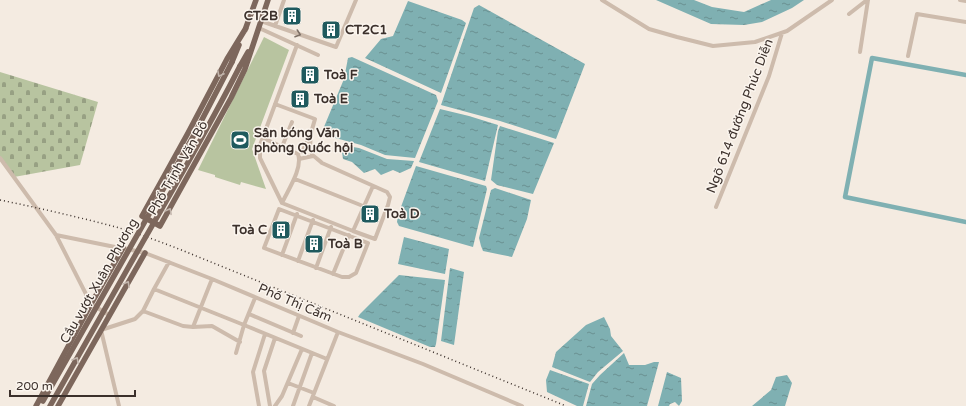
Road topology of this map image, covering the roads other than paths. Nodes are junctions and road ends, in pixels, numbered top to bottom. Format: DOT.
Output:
graph roads {
  1 [pos="256,0"];
  2 [pos="268,0"];
  3 [pos="284,0"];
  4 [pos="356,0"];
  5 [pos="602,0"];
  6 [pos="832,0"];
  7 [pos="867,0"];
  8 [pos="960,0"];
  9 [pos="966,1"];
  10 [pos="849,14"];
  11 [pos="261,21"];
  12 [pos="966,22"];
  13 [pos="275,26"];
  14 [pos="246,28"];
  15 [pos="259,28"];
  16 [pos="782,33"];
  17 [pos="254,41"];
  18 [pos="297,45"];
  19 [pos="860,52"];
  20 [pos="318,55"];
  21 [pos="908,56"];
  22 [pos="232,62"];
  23 [pos="240,66"];
  24 [pos="275,104"];
  25 [pos="292,122"];
  26 [pos="311,132"];
  27 [pos="263,138"];
  28 [pos="282,147"];
  29 [pos="311,148"];
  30 [pos="300,155"];
  31 [pos="313,156"];
  32 [pos="0,158"];
  33 [pos="5,165"];
  34 [pos="0,166"];
  35 [pos="295,179"];
  36 [pos="373,186"];
  37 [pos="282,203"];
  38 [pos="364,206"];
  39 [pos="716,207"];
  40 [pos="299,209"];
  41 [pos="296,215"];
  42 [pos="315,216"];
  43 [pos="313,222"];
  44 [pos="333,223"];
  45 [pos="330,229"];
  46 [pos="352,231"];
  47 [pos="56,235"];
  48 [pos="349,236"];
  49 [pos="123,248"];
  50 [pos="145,253"];
  51 [pos="282,255"];
  52 [pos="298,261"];
  53 [pos="169,262"];
  54 [pos="316,268"];
  55 [pos="334,274"];
  56 [pos="212,279"];
  57 [pos="154,290"];
  58 [pos="255,298"];
  59 [pos="91,304"];
  60 [pos="201,308"];
  61 [pos="142,311"];
  62 [pos="248,314"];
  63 [pos="109,315"];
  64 [pos="299,316"];
  65 [pos="244,325"];
  66 [pos="193,327"];
  67 [pos="100,330"];
  68 [pos="293,332"];
  69 [pos="338,332"];
  70 [pos="265,334"];
  71 [pos="301,336"];
  72 [pos="275,338"];
  73 [pos="240,342"];
  74 [pos="302,349"];
  75 [pos="236,353"];
  76 [pos="312,353"];
  77 [pos="327,359"];
  78 [pos="288,383"];
  79 [pos="300,387"];
  80 [pos="313,395"];
  81 [pos="42,404"];
  82 [pos="36,406"];
  83 [pos="50,406"];
  84 [pos="58,406"];
  85 [pos="119,406"];
  86 [pos="259,406"];
  87 [pos="270,406"];
  88 [pos="275,406"];
  89 [pos="293,406"];
  90 [pos="309,406"];
  91 [pos="334,406"];
  92 [pos="522,406"];
  1 -- 14 [label="main road, Phố Trịnh Văn Bô"];
  2 -- 11 [label="main road, Phố Trịnh Văn Bô"];
  3 -- 13 [label="street"];
  13 -- 4 [label="street, one-way"];
  5 -- 16 [label="street"];
  6 -- 16 [label="street"];
  7 -- 10 [label="street"];
  7 -- 19 [label="street"];
  8 -- 9 [label="street"];
  11 -- 13 [label="street"];
  11 -- 15 [label="main road, Phố Trịnh Văn Bô"];
  12 -- 21 [label="street"];
  14 -- 17 [label="main road, Phố Trịnh Văn Bô, one-way"];
  14 -- 22 [label="main road, Phố Trịnh Văn Bô"];
  15 -- 17 [label="main road, Phố Trịnh Văn Bô"];
  15 -- 18 [label="street"];
  16 -- 39 [label="street, Ngõ 614 đường Phúc Diễn"];
  17 -- 23 [label="main road, Phố Trịnh Văn Bô"];
  18 -- 20 [label="street"];
  18 -- 24 [label="street"];
  22 -- 81 [label="main road, Cầu vượt Xuân Phương, bridge"];
  83 -- 23 [label="main road, Cầu vượt Xuân Phương, one-way, bridge"];
  24 -- 26 [label="street"];
  24 -- 27 [label="street"];
  25 -- 28 [label="street"];
  26 -- 29 [label="street"];
  26 -- 30 [label="street"];
  27 -- 28 [label="street"];
  27 -- 37 [label="street"];
  28 -- 30 [label="street"];
  29 -- 30 [label="street"];
  29 -- 31 [label="street"];
  30 -- 31 [label="street"];
  30 -- 35 [label="street"];
  31 -- 36 [label="street"];
  32 -- 33 [label="street"];
  33 -- 34 [label="street"];
  33 -- 47 [label="street"];
  35 -- 37 [label="street"];
  35 -- 38 [label="street"];
  36 -- 38 [label="street"];
  36 -- 46 [label="street"];
  37 -- 40 [label="street"];
  38 -- 46 [label="street"];
  40 -- 41 [label="street"];
  40 -- 42 [label="street"];
  41 -- 43 [label="street"];
  41 -- 51 [label="street"];
  41 -- 51 [label="street"];
  42 -- 43 [label="street"];
  42 -- 44 [label="street"];
  43 -- 45 [label="street"];
  43 -- 52 [label="street"];
  44 -- 45 [label="street"];
  44 -- 46 [label="street"];
  45 -- 48 [label="street"];
  45 -- 54 [label="street"];
  46 -- 48 [label="street"];
  47 -- 49 [label="street, Phố Thị Cẩm"];
  47 -- 59 [label="street"];
  48 -- 55 [label="street"];
  48 -- 55 [label="street"];
  49 -- 50 [label="street, Phố Thị Cẩm"];
  49 -- 59 [label="main road"];
  50 -- 53 [label="street, Phố Thị Cẩm"];
  63 -- 50 [label="main road, one-way"];
  51 -- 52 [label="street"];
  52 -- 54 [label="street"];
  53 -- 56 [label="street, Phố Thị Cẩm"];
  53 -- 57 [label="street"];
  54 -- 55 [label="street"];
  56 -- 58 [label="street, Phố Thị Cẩm"];
  56 -- 60 [label="street"];
  57 -- 60 [label="street"];
  57 -- 61 [label="street"];
  58 -- 62 [label="street"];
  58 -- 64 [label="street, Phố Thị Cẩm"];
  59 -- 63 [label="street"];
  59 -- 82 [label="main road"];
  60 -- 65 [label="street"];
  60 -- 66 [label="street"];
  61 -- 66 [label="street"];
  61 -- 67 [label="street"];
  62 -- 65 [label="street"];
  62 -- 68 [label="street"];
  63 -- 67 [label="main road"];
  64 -- 68 [label="street"];
  64 -- 69 [label="street, Phố Thị Cẩm"];
  65 -- 70 [label="street"];
  65 -- 73 [label="street"];
  66 -- 73 [label="street"];
  67 -- 84 [label="main road"];
  67 -- 85 [label="street"];
  68 -- 71 [label="street"];
  69 -- 77 [label="street"];
  69 -- 92 [label="street, Phố Thị Cẩm"];
  70 -- 72 [label="street"];
  70 -- 86 [label="street"];
  72 -- 74 [label="street"];
  72 -- 87 [label="street"];
  73 -- 75 [label="street"];
  74 -- 76 [label="street"];
  74 -- 78 [label="street"];
  76 -- 77 [label="street"];
  76 -- 79 [label="street"];
  77 -- 80 [label="street"];
  78 -- 79 [label="street"];
  78 -- 88 [label="street"];
  79 -- 80 [label="street"];
  79 -- 89 [label="street"];
  80 -- 90 [label="street"];
  80 -- 91 [label="street"];
}
